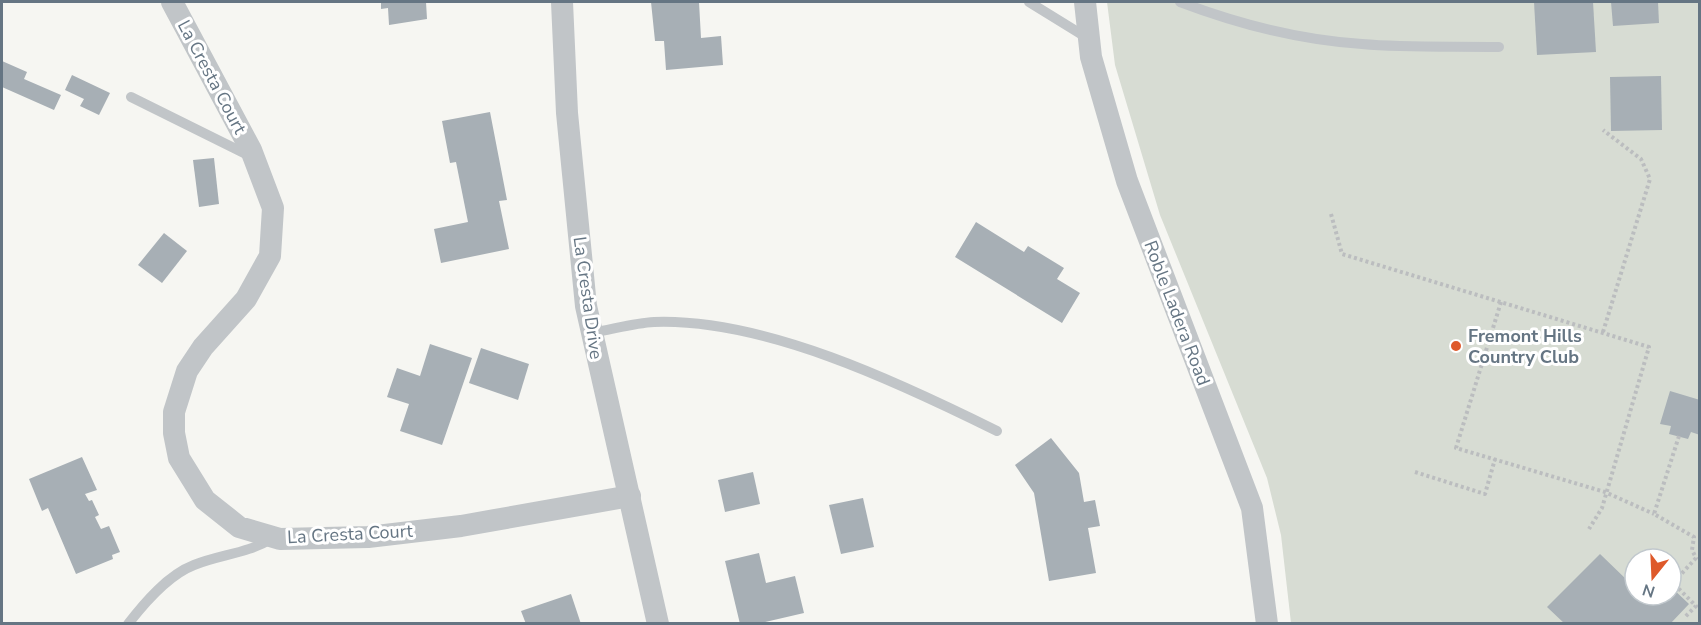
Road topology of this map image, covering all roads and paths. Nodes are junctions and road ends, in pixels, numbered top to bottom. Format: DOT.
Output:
graph roads {
  1 [pos="172,2"];
  2 [pos="562,2"];
  3 [pos="1029,2"];
  4 [pos="1085,2"];
  5 [pos="1180,2"];
  6 [pos="1089,39"];
  7 [pos="1499,47"];
  8 [pos="131,97"];
  9 [pos="1603,130"];
  10 [pos="253,158"];
  11 [pos="1331,214"];
  12 [pos="1501,302"];
  13 [pos="1603,332"];
  14 [pos="590,333"];
  15 [pos="997,431"];
  16 [pos="1679,436"];
  17 [pos="1496,459"];
  18 [pos="1415,472"];
  19 [pos="1605,492"];
  20 [pos="630,496"];
  21 [pos="1654,514"];
  22 [pos="1588,529"];
  23 [pos="273,538"];
  24 [pos="1684,618"];
  25 [pos="128,624"];
  26 [pos="658,624"];
  27 [pos="1267,624"];
  1 -- 10 [label="street, La Cresta Court"];
  2 -- 14 [label="street, La Cresta Drive"];
  3 -- 6 [label="lane"];
  4 -- 6 [label="street, Roble Ladera Road"];
  5 -- 7 [label="lane"];
  6 -- 27 [label="street, Roble Ladera Road"];
  8 -- 10 [label="lane"];
  9 -- 13 [label="path"];
  10 -- 23 [label="street, La Cresta Court"];
  11 -- 12 [label="path"];
  12 -- 13 [label="path"];
  12 -- 17 [label="path"];
  13 -- 19 [label="path"];
  14 -- 15 [label="lane"];
  14 -- 20 [label="street, La Cresta Drive"];
  16 -- 21 [label="path"];
  17 -- 18 [label="path"];
  17 -- 19 [label="path"];
  19 -- 21 [label="path"];
  19 -- 22 [label="path"];
  20 -- 23 [label="street, La Cresta Court"];
  20 -- 26 [label="street, La Cresta Drive"];
  21 -- 24 [label="path"];
  23 -- 25 [label="lane"];
}
